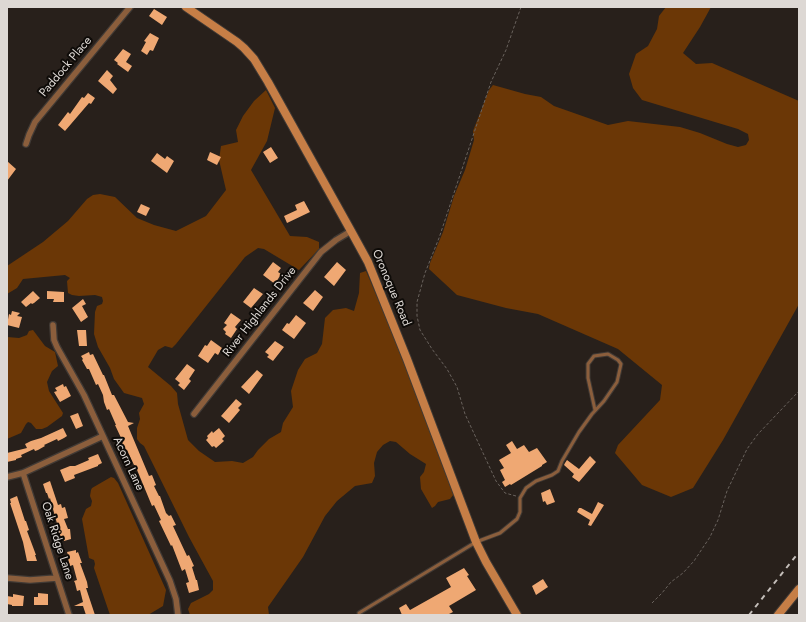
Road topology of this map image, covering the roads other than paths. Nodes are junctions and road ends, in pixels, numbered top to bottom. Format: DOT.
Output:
graph roads {
  1 [pos="130,7"];
  2 [pos="186,7"];
  3 [pos="26,144"];
  4 [pos="351,231"];
  5 [pos="53,325"];
  6 [pos="595,410"];
  7 [pos="194,414"];
  8 [pos="103,436"];
  9 [pos="24,473"];
  10 [pos="7,477"];
  11 [pos="476,542"];
  12 [pos="7,578"];
  13 [pos="57,578"];
  14 [pos="799,589"];
  15 [pos="359,613"];
  16 [pos="69,615"];
  17 [pos="178,615"];
  18 [pos="517,615"];
  19 [pos="778,615"];
  1 -- 3 [label="street, Paddock Place"];
  2 -- 4 [label="street, Oronoque Road"];
  4 -- 7 [label="street, River Highlands Drive"];
  4 -- 11 [label="street, Oronoque Road"];
  5 -- 8 [label="street, Acorn Lane"];
  6 -- 6 [label="lane"];
  6 -- 11 [label="lane"];
  8 -- 9 [label="street"];
  8 -- 17 [label="street, Acorn Lane"];
  9 -- 10 [label="street"];
  9 -- 13 [label="street, Oak Ridge Lane"];
  11 -- 15 [label="lane"];
  11 -- 18 [label="street, Oronoque Road"];
  12 -- 13 [label="street"];
  13 -- 16 [label="street, Oak Ridge Lane"];
  14 -- 19 [label="street"];
}
